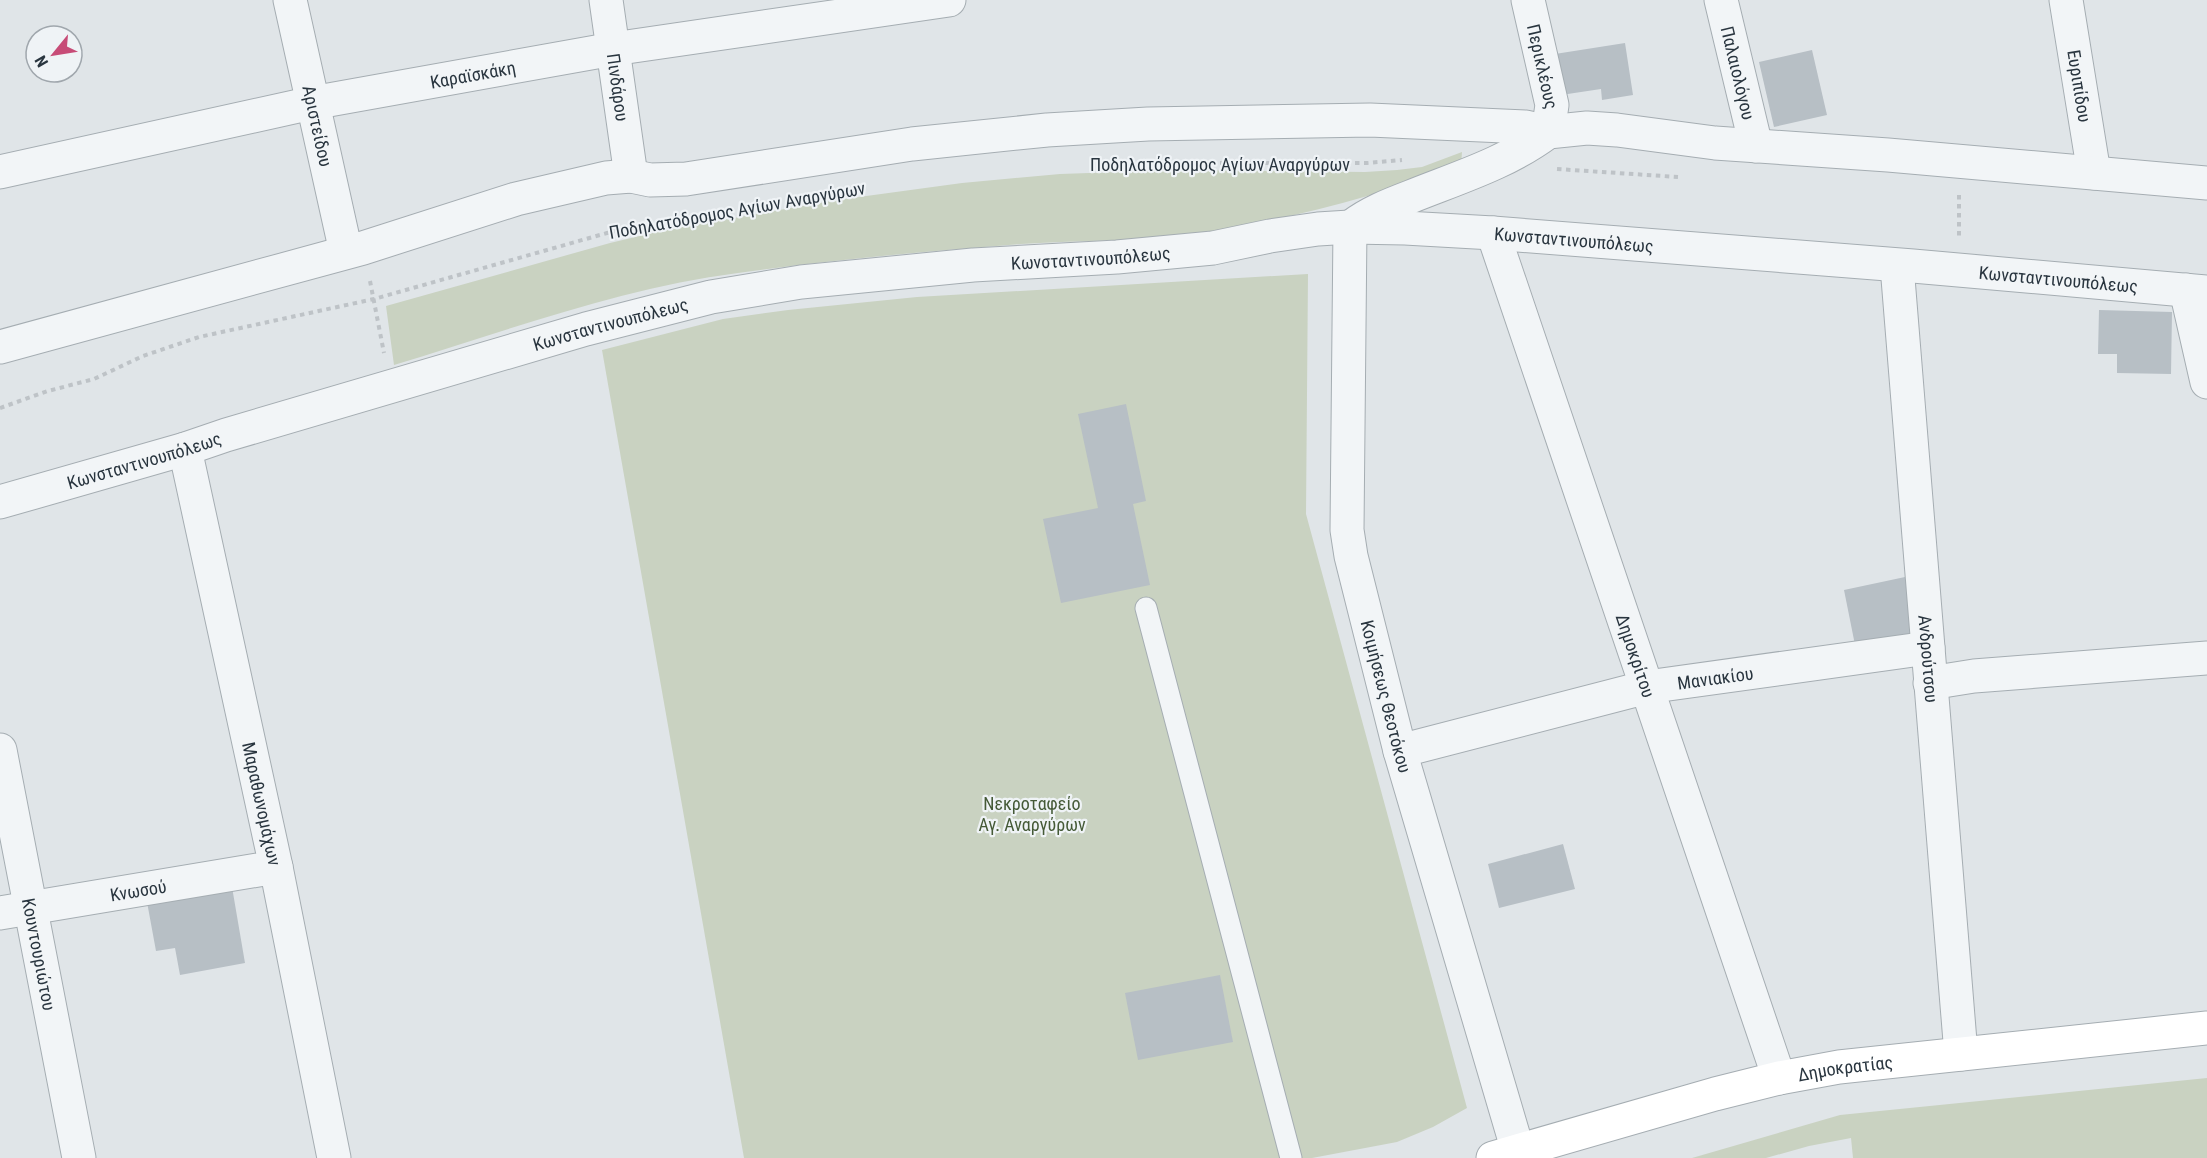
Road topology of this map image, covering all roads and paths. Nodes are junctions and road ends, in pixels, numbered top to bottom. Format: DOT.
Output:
graph roads {
  1 [pos="290,0"];
  2 [pos="606,0"];
  3 [pos="949,0"];
  4 [pos="1528,0"];
  5 [pos="1721,0"];
  6 [pos="2066,0"];
  7 [pos="613,49"];
  8 [pos="312,103"];
  9 [pos="1548,132"];
  10 [pos="1756,146"];
  11 [pos="1404,160"];
  12 [pos="1130,163"];
  13 [pos="0,172"];
  14 [pos="2094,172"];
  15 [pos="631,176"];
  16 [pos="2207,183"];
  17 [pos="1959,189"];
  18 [pos="686,216"];
  19 [pos="1350,227"];
  20 [pos="1493,233"];
  21 [pos="355,250"];
  22 [pos="1897,266"];
  23 [pos="1959,270"];
  24 [pos="2196,291"];
  25 [pos="374,299"];
  26 [pos="0,347"];
  27 [pos="385,356"];
  28 [pos="2207,382"];
  29 [pos="0,408"];
  30 [pos="185,449"];
  31 [pos="0,502"];
  32 [pos="1146,608"];
  33 [pos="1928,648"];
  34 [pos="2207,658"];
  35 [pos="1930,683"];
  36 [pos="1647,687"];
  37 [pos="0,750"];
  38 [pos="1400,751"];
  39 [pos="276,867"];
  40 [pos="15,911"];
  41 [pos="2207,1028"];
  42 [pos="1961,1054"];
  43 [pos="1779,1078"];
  44 [pos="1505,1154"];
  45 [pos="79,1158"];
  46 [pos="334,1158"];
  47 [pos="1291,1158"];
  1 -- 8 [label="street, Αριστείδου"];
  2 -- 7 [label="street, Πινδάρου"];
  3 -- 7 [label="street, Καραϊσκάκη"];
  4 -- 9 [label="street, Περικλέους"];
  5 -- 10 [label="street, Παλαιολόγου"];
  6 -- 14 [label="street, Ευριπίδου"];
  7 -- 8 [label="street, Καραϊσκάκη"];
  7 -- 15 [label="street, Πινδάρου"];
  8 -- 13 [label="street, Καραϊσκάκη"];
  8 -- 21 [label="street, Αριστείδου"];
  9 -- 10 [label="street"];
  9 -- 15 [label="street"];
  9 -- 19 [label="street"];
  10 -- 14 [label="street"];
  11 -- 12 [label="path, Ποδηλατόδρομος Αγίων Αναργύρων"];
  14 -- 16 [label="street"];
  15 -- 21 [label="street"];
  17 -- 23 [label="path"];
  18 -- 25 [label="path, Ποδηλατόδρομος Αγίων Αναργύρων"];
  19 -- 20 [label="street, Κωνσταντινουπόλεως"];
  19 -- 30 [label="street, Κωνσταντινουπόλεως"];
  19 -- 38 [label="street, Κοιμήσεως Θεοτόκου"];
  20 -- 22 [label="street, Κωνσταντινουπόλεως"];
  20 -- 36 [label="street, Δημοκρίτου"];
  21 -- 25 [label="path"];
  21 -- 26 [label="street"];
  22 -- 23 [label="street, Κωνσταντινουπόλεως"];
  22 -- 33 [label="street, Ανδρούτσου"];
  23 -- 24 [label="street, Κωνσταντινουπόλεως"];
  24 -- 28 [label="street"];
  25 -- 27 [label="path"];
  25 -- 29 [label="path, Ποδηλατόδρομος Αγίων Αναργύρων"];
  30 -- 31 [label="street, Κωνσταντινουπόλεως"];
  30 -- 39 [label="street, Μαραθωνομάχων"];
  32 -- 47 [label="lane"];
  33 -- 35 [label="street, Ανδρούτσου"];
  33 -- 36 [label="street, Μανιακίου"];
  34 -- 35 [label="street"];
  35 -- 42 [label="street, Ανδρούτσου"];
  36 -- 38 [label="street, Μανιακίου"];
  36 -- 43 [label="street, Δημοκρίτου"];
  37 -- 40 [label="street, Κουντουριώτου"];
  38 -- 44 [label="street, Κοιμήσεως Θεοτόκου"];
  39 -- 40 [label="street, Κνωσού"];
  39 -- 46 [label="street, Μαραθωνομάχων"];
  40 -- 45 [label="street, Κουντουριώτου"];
  41 -- 42 [label="main road, Δημοκρατίας"];
  42 -- 43 [label="main road, Δημοκρατίας"];
  43 -- 44 [label="main road, Δημοκρατίας"];
}
